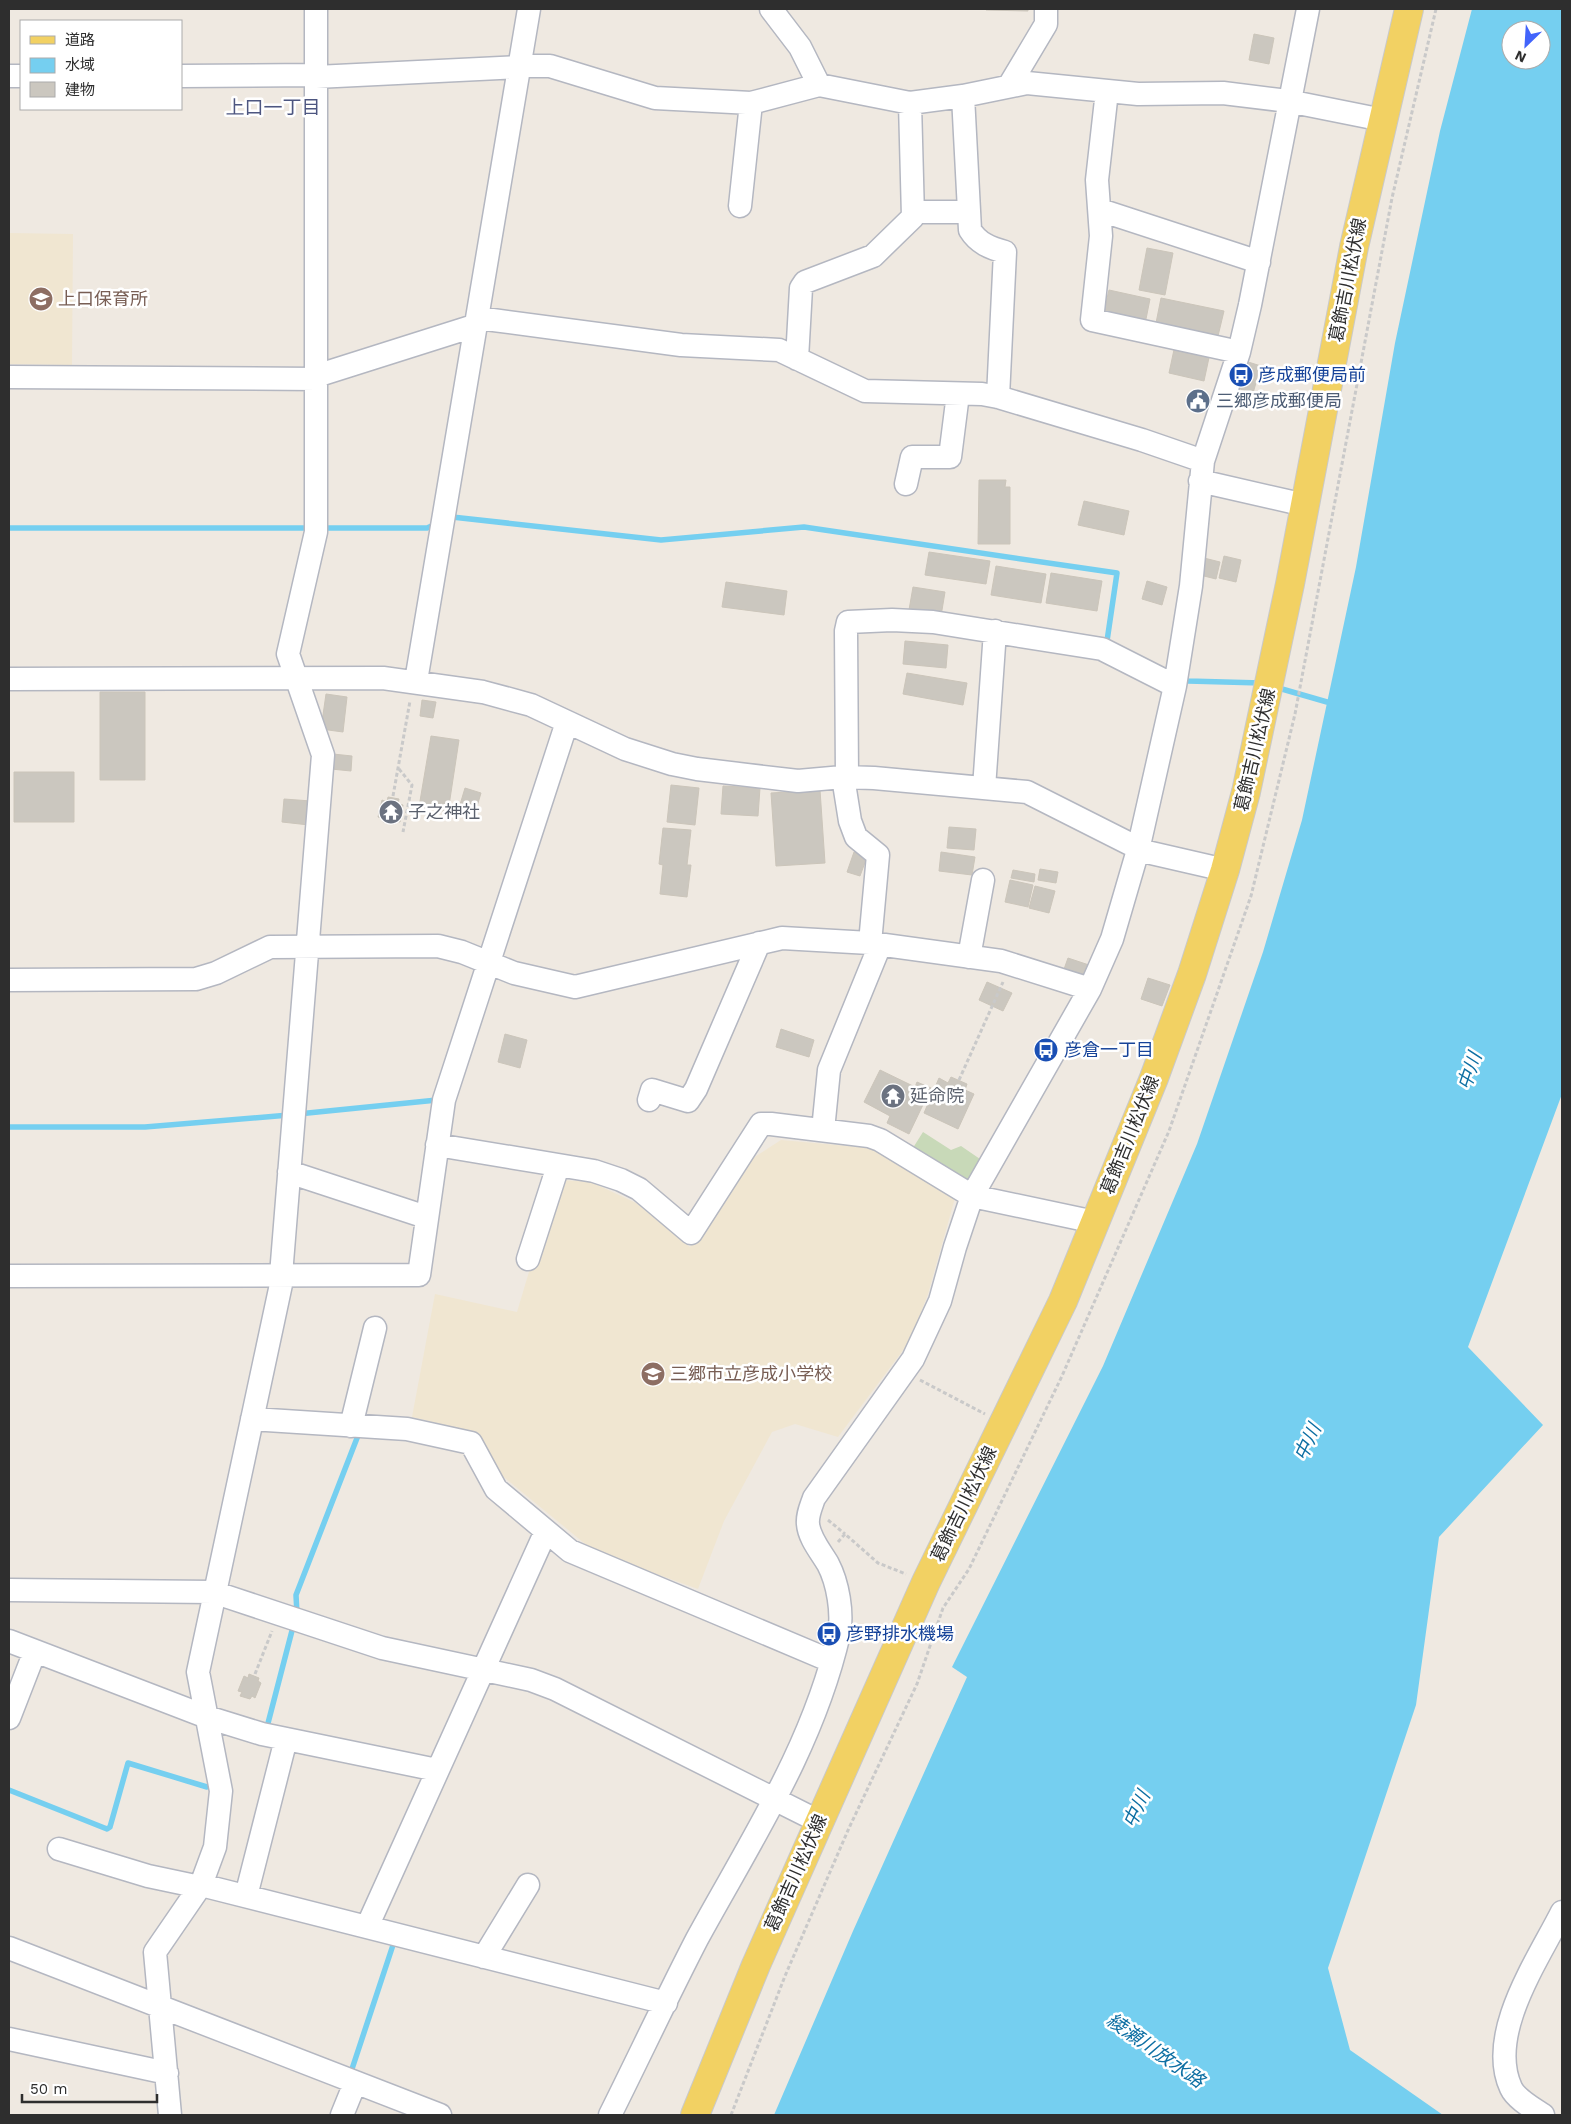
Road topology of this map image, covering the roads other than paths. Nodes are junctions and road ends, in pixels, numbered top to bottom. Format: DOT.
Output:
graph roads {
  1 [pos="316,9"];
  2 [pos="529,9"];
  3 [pos="771,9"];
  4 [pos="1046,9"];
  5 [pos="1308,9"];
  6 [pos="1409,9"];
  7 [pos="520,66"];
  8 [pos="182,76"];
  9 [pos="316,76"];
  10 [pos="818,85"];
  11 [pos="1009,86"];
  12 [pos="1107,91"];
  13 [pos="962,96"];
  14 [pos="1288,101"];
  15 [pos="751,103"];
  16 [pos="910,103"];
  17 [pos="1383,120"];
  18 [pos="740,206"];
  19 [pos="1100,210"];
  20 [pos="913,212"];
  21 [pos="969,212"];
  22 [pos="1258,262"];
  23 [pos="478,322"];
  24 [pos="1239,352"];
  25 [pos="797,359"];
  26 [pos="9,377"];
  27 [pos="316,378"];
  28 [pos="958,394"];
  29 [pos="998,397"];
  30 [pos="1201,471"];
  31 [pos="906,484"];
  32 [pos="1305,505"];
  33 [pos="995,630"];
  34 [pos="295,677"];
  35 [pos="9,678"];
  36 [pos="415,681"];
  37 [pos="1175,686"];
  38 [pos="567,722"];
  39 [pos="845,777"];
  40 [pos="984,788"];
  41 [pos="1138,849"];
  42 [pos="1225,870"];
  43 [pos="983,880"];
  44 [pos="759,943"];
  45 [pos="875,944"];
  46 [pos="306,946"];
  47 [pos="969,957"];
  48 [pos="488,963"];
  49 [pos="9,980"];
  50 [pos="1090,989"];
  51 [pos="649,1100"];
  52 [pos="823,1130"];
  53 [pos="437,1145"];
  54 [pos="558,1166"];
  55 [pos="289,1172"];
  56 [pos="972,1196"];
  57 [pos="426,1216"];
  58 [pos="1095,1222"];
  59 [pos="528,1259"];
  60 [pos="282,1275"];
  61 [pos="9,1276"];
  62 [pos="375,1328"];
  63 [pos="252,1419"];
  64 [pos="351,1426"];
  65 [pos="546,1530"];
  66 [pos="9,1590"];
  67 [pos="213,1592"];
  68 [pos="9,1641"];
  69 [pos="35,1652"];
  70 [pos="831,1661"];
  71 [pos="482,1668"];
  72 [pos="207,1717"];
  73 [pos="9,1718"];
  74 [pos="286,1739"];
  75 [pos="437,1770"];
  76 [pos="776,1800"];
  77 [pos="818,1821"];
  78 [pos="59,1850"];
  79 [pos="528,1885"];
  80 [pos="201,1886"];
  81 [pos="246,1896"];
  82 [pos="1562,1912"];
  83 [pos="367,1927"];
  84 [pos="9,1948"];
  85 [pos="484,1957"];
  86 [pos="666,2003"];
  87 [pos="161,2007"];
  88 [pos="9,2039"];
  89 [pos="167,2073"];
  90 [pos="355,2083"];
  91 [pos="170,2115"];
  92 [pos="342,2115"];
  93 [pos="440,2115"];
  94 [pos="610,2115"];
  95 [pos="695,2115"];
  96 [pos="1543,2115"];
  1 -- 9 [label="street"];
  2 -- 7 [label="street"];
  3 -- 10 [label="street"];
  4 -- 11 [label="street"];
  5 -- 14 [label="street"];
  6 -- 17 [label="main road, 葛飾吉川松伏線"];
  7 -- 9 [label="street"];
  7 -- 15 [label="street"];
  7 -- 23 [label="street"];
  8 -- 9 [label="street"];
  9 -- 27 [label="street"];
  10 -- 15 [label="street"];
  10 -- 16 [label="street"];
  11 -- 12 [label="street"];
  11 -- 13 [label="street"];
  12 -- 14 [label="street"];
  12 -- 19 [label="street"];
  13 -- 16 [label="street"];
  13 -- 21 [label="street"];
  14 -- 17 [label="street"];
  14 -- 22 [label="street"];
  15 -- 18 [label="street"];
  16 -- 20 [label="street"];
  17 -- 32 [label="main road, 葛飾吉川松伏線"];
  19 -- 22 [label="street"];
  19 -- 24 [label="street"];
  20 -- 21 [label="street"];
  20 -- 25 [label="street"];
  21 -- 29 [label="street"];
  22 -- 24 [label="street"];
  23 -- 25 [label="street"];
  23 -- 27 [label="street"];
  23 -- 36 [label="street"];
  24 -- 30 [label="street"];
  25 -- 28 [label="street"];
  26 -- 27 [label="street"];
  27 -- 34 [label="street"];
  28 -- 29 [label="street"];
  28 -- 31 [label="street"];
  29 -- 30 [label="street"];
  30 -- 32 [label="street"];
  30 -- 37 [label="street"];
  32 -- 42 [label="main road, 葛飾吉川松伏線"];
  33 -- 37 [label="street"];
  33 -- 39 [label="street"];
  33 -- 40 [label="street"];
  34 -- 35 [label="street"];
  34 -- 36 [label="street"];
  34 -- 46 [label="street"];
  36 -- 38 [label="street"];
  37 -- 41 [label="street"];
  38 -- 39 [label="street"];
  38 -- 48 [label="street"];
  39 -- 40 [label="street"];
  39 -- 45 [label="street"];
  40 -- 41 [label="street"];
  41 -- 42 [label="street"];
  41 -- 50 [label="street"];
  42 -- 58 [label="main road, 葛飾吉川松伏線"];
  43 -- 47 [label="street"];
  44 -- 45 [label="street"];
  44 -- 48 [label="street"];
  44 -- 51 [label="street"];
  45 -- 47 [label="street"];
  45 -- 52 [label="street"];
  46 -- 48 [label="street"];
  46 -- 49 [label="street"];
  46 -- 55 [label="street"];
  47 -- 50 [label="street"];
  48 -- 53 [label="street"];
  50 -- 56 [label="street"];
  52 -- 54 [label="street"];
  52 -- 56 [label="street"];
  53 -- 54 [label="street"];
  53 -- 57 [label="street"];
  54 -- 59 [label="street"];
  55 -- 57 [label="street"];
  55 -- 60 [label="street"];
  56 -- 58 [label="street"];
  56 -- 70 [label="street"];
  57 -- 60 [label="street"];
  58 -- 77 [label="main road, 葛飾吉川松伏線"];
  60 -- 61 [label="street"];
  60 -- 63 [label="street"];
  62 -- 64 [label="street"];
  63 -- 64 [label="street"];
  63 -- 67 [label="street"];
  64 -- 65 [label="street"];
  65 -- 70 [label="street"];
  65 -- 71 [label="street"];
  66 -- 67 [label="street"];
  67 -- 71 [label="street"];
  67 -- 72 [label="street"];
  68 -- 69 [label="street"];
  69 -- 72 [label="street"];
  69 -- 73 [label="street"];
  70 -- 76 [label="street"];
  71 -- 75 [label="street"];
  71 -- 76 [label="street"];
  72 -- 74 [label="street"];
  72 -- 80 [label="street"];
  74 -- 75 [label="street"];
  74 -- 81 [label="street"];
  75 -- 83 [label="street"];
  76 -- 77 [label="street"];
  76 -- 86 [label="street"];
  77 -- 95 [label="main road, 葛飾吉川松伏線"];
  78 -- 80 [label="street"];
  79 -- 85 [label="street"];
  80 -- 81 [label="street"];
  80 -- 87 [label="street"];
  81 -- 83 [label="street"];
  82 -- 96 [label="street"];
  83 -- 85 [label="street"];
  84 -- 87 [label="street"];
  85 -- 86 [label="street"];
  86 -- 94 [label="street"];
  87 -- 89 [label="street"];
  87 -- 90 [label="street"];
  88 -- 89 [label="street"];
  89 -- 91 [label="street"];
  90 -- 92 [label="street"];
  90 -- 93 [label="street"];
}
